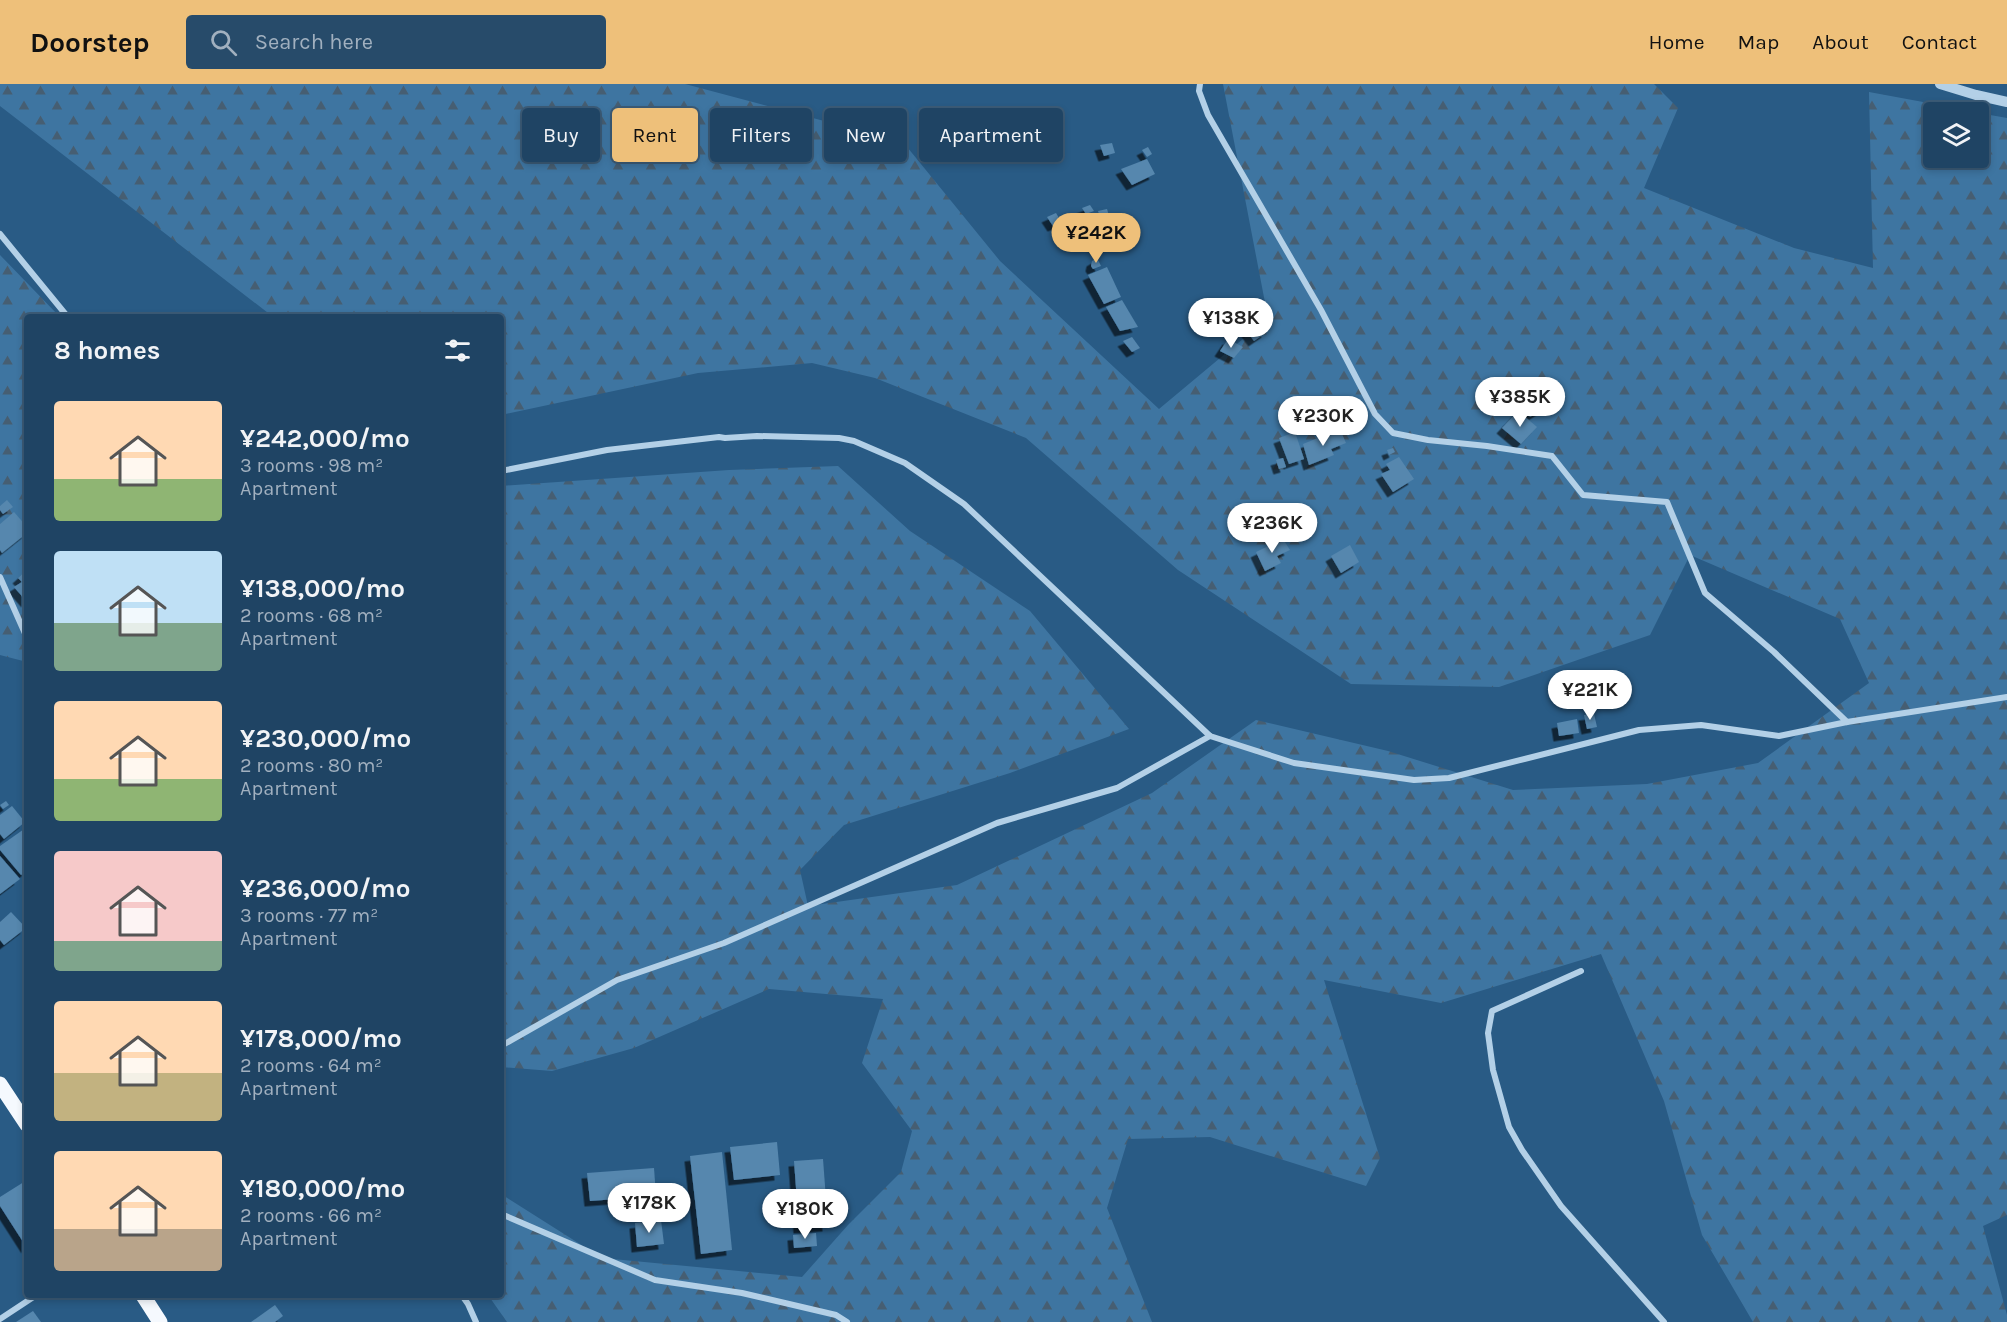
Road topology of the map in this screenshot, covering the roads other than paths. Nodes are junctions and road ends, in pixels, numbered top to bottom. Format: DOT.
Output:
graph roads {
  1 [pos="1200,84"];
  2 [pos="1940,84"];
  3 [pos="2007,102"];
  4 [pos="0,234"];
  5 [pos="65,314"];
  6 [pos="504,470"];
  7 [pos="0,577"];
  8 [pos="24,631"];
  9 [pos="2007,697"];
  10 [pos="1846,722"];
  11 [pos="1210,736"];
  12 [pos="1581,971"];
  13 [pos="504,1044"];
  14 [pos="0,1084"];
  15 [pos="24,1120"];
  16 [pos="504,1215"];
  17 [pos="32,1298"];
  18 [pos="145,1298"];
  19 [pos="464,1298"];
  20 [pos="0,1319"];
  21 [pos="160,1322"];
  22 [pos="476,1322"];
  23 [pos="847,1322"];
  24 [pos="1664,1322"];
  1 -- 10 [label="street"];
  2 -- 3 [label="street"];
  4 -- 5 [label="street"];
  6 -- 11 [label="street"];
  7 -- 8 [label="street"];
  9 -- 10 [label="street"];
  10 -- 11 [label="street"];
  11 -- 13 [label="street"];
  12 -- 24 [label="street"];
  14 -- 15 [label="main road"];
  16 -- 23 [label="street"];
  17 -- 20 [label="street"];
  18 -- 21 [label="main road"];
  19 -- 22 [label="street"];
}
